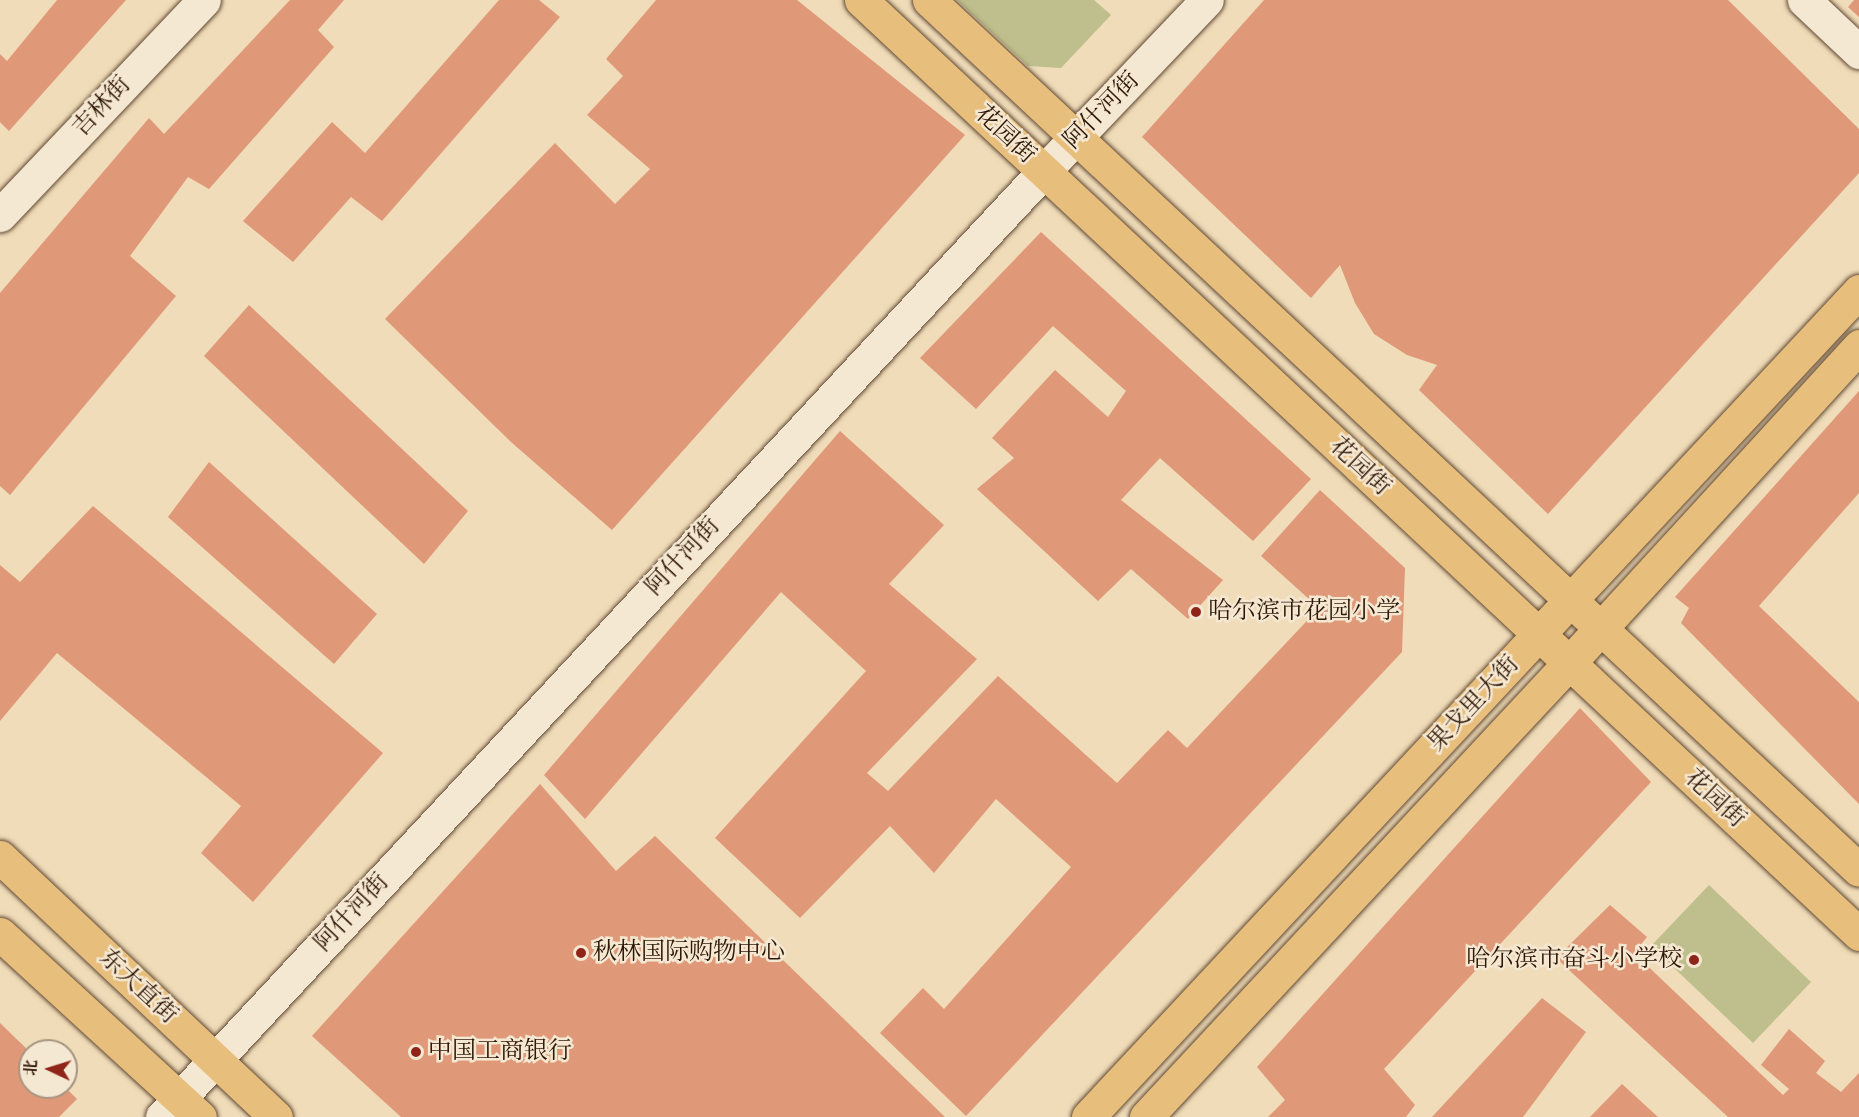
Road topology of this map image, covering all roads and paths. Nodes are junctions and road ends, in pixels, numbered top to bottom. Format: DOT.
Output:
graph roads {
  1 [pos="204,0"];
  2 [pos="861,0"];
  3 [pos="929,0"];
  4 [pos="1207,0"];
  5 [pos="1804,0"];
  6 [pos="1859,52"];
  7 [pos="1076,138"];
  8 [pos="1044,171"];
  9 [pos="0,215"];
  10 [pos="1859,291"];
  11 [pos="1859,346"];
  12 [pos="1571,600"];
  13 [pos="1600,628"];
  14 [pos="1539,634"];
  15 [pos="1569,663"];
  16 [pos="0,857"];
  17 [pos="1859,870"];
  18 [pos="0,934"];
  19 [pos="1859,934"];
  20 [pos="215,1060"];
  21 [pos="181,1111"];
  22 [pos="276,1117"];
  23 [pos="1088,1117"];
  24 [pos="1146,1117"];
  1 -- 9 [label="street, 吉林街"];
  2 -- 8 [label="main road, 花园街"];
  3 -- 7 [label="main road, 花园街"];
  4 -- 7 [label="street, 阿什河街"];
  5 -- 6 [label="street"];
  7 -- 8 [label="street, 阿什河街"];
  7 -- 12 [label="main road, 花园街"];
  8 -- 14 [label="main road, 花园街"];
  8 -- 20 [label="street, 阿什河街"];
  10 -- 12 [label="main road, 果戈里大街"];
  11 -- 13 [label="main road, 果戈里大街"];
  12 -- 13 [label="main road, 花园街"];
  12 -- 14 [label="main road, 果戈里大街"];
  13 -- 15 [label="main road, 果戈里大街"];
  13 -- 17 [label="main road, 花园街"];
  14 -- 15 [label="main road, 花园街"];
  14 -- 23 [label="main road, 果戈里大街"];
  15 -- 19 [label="main road, 花园街"];
  15 -- 24 [label="main road, 果戈里大街"];
  16 -- 20 [label="main road, 东大直街"];
  18 -- 21 [label="main road"];
  20 -- 21 [label="street, 阿什河街"];
  20 -- 22 [label="main road, 东大直街"];
}
